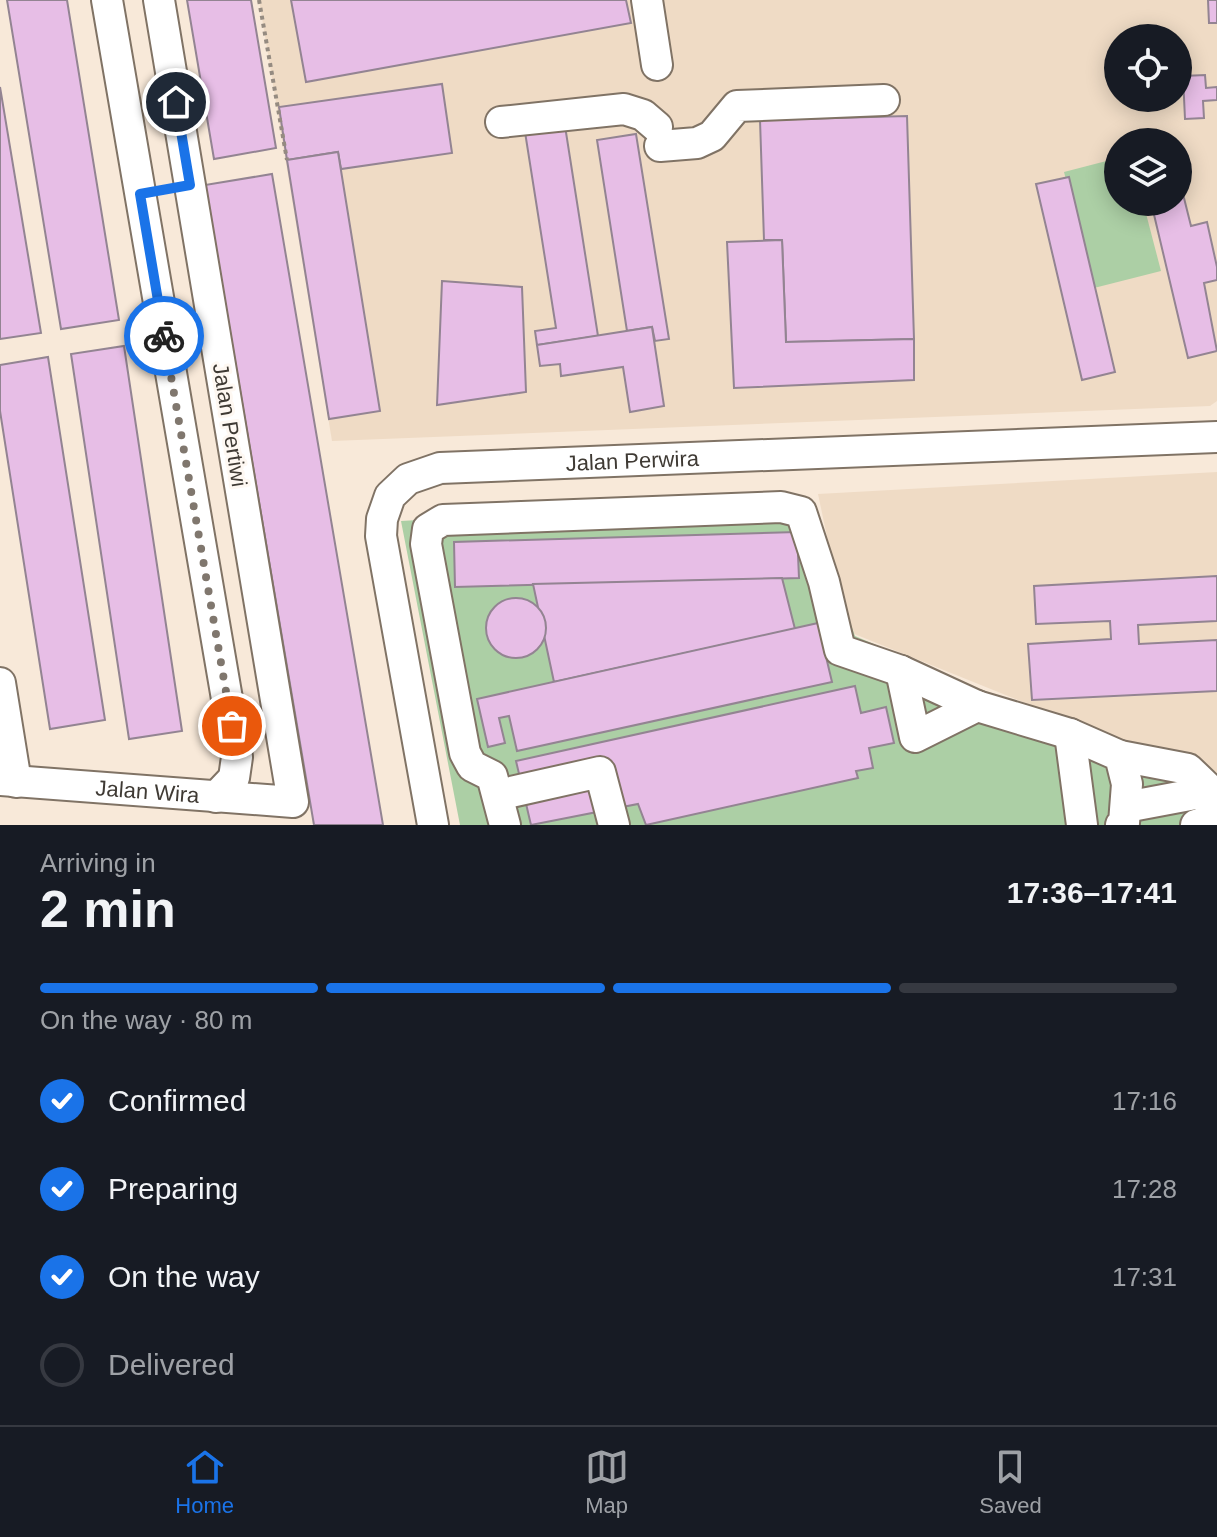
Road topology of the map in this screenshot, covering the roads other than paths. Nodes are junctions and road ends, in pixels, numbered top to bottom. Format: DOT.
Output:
graph roads {
  1 [pos="107,0"];
  2 [pos="159,0"];
  3 [pos="647,0"];
  4 [pos="657,65"];
  5 [pos="884,100"];
  6 [pos="501,122"];
  7 [pos="190,185"];
  8 [pos="140,194"];
  9 [pos="1217,437"];
  10 [pos="901,671"];
  11 [pos="0,683"];
  12 [pos="977,706"];
  13 [pos="1070,734"];
  14 [pos="1120,756"];
  15 [pos="8,781"];
  16 [pos="1211,791"];
  17 [pos="498,795"];
  18 [pos="216,797"];
  19 [pos="293,802"];
  20 [pos="1123,816"];
  21 [pos="433,825"];
  22 [pos="505,825"];
  23 [pos="614,825"];
  24 [pos="1082,825"];
  25 [pos="1196,825"];
  1 -- 8 [label="street"];
  2 -- 7 [label="street, Jalan Pertiwi"];
  3 -- 4 [label="street"];
  5 -- 6 [label="street"];
  7 -- 8 [label="street"];
  7 -- 19 [label="street, Jalan Pertiwi"];
  8 -- 18 [label="street"];
  9 -- 21 [label="street, Jalan Perwira"];
  10 -- 12 [label="street"];
  10 -- 12 [label="street"];
  10 -- 17 [label="street"];
  11 -- 15 [label="street"];
  12 -- 13 [label="street"];
  13 -- 14 [label="street"];
  13 -- 24 [label="street"];
  14 -- 16 [label="street"];
  14 -- 20 [label="street"];
  15 -- 18 [label="street, Jalan Wira"];
  16 -- 20 [label="street"];
  16 -- 25 [label="street"];
  17 -- 22 [label="street"];
  17 -- 23 [label="street"];
  18 -- 19 [label="street, Jalan Wira"];
}
